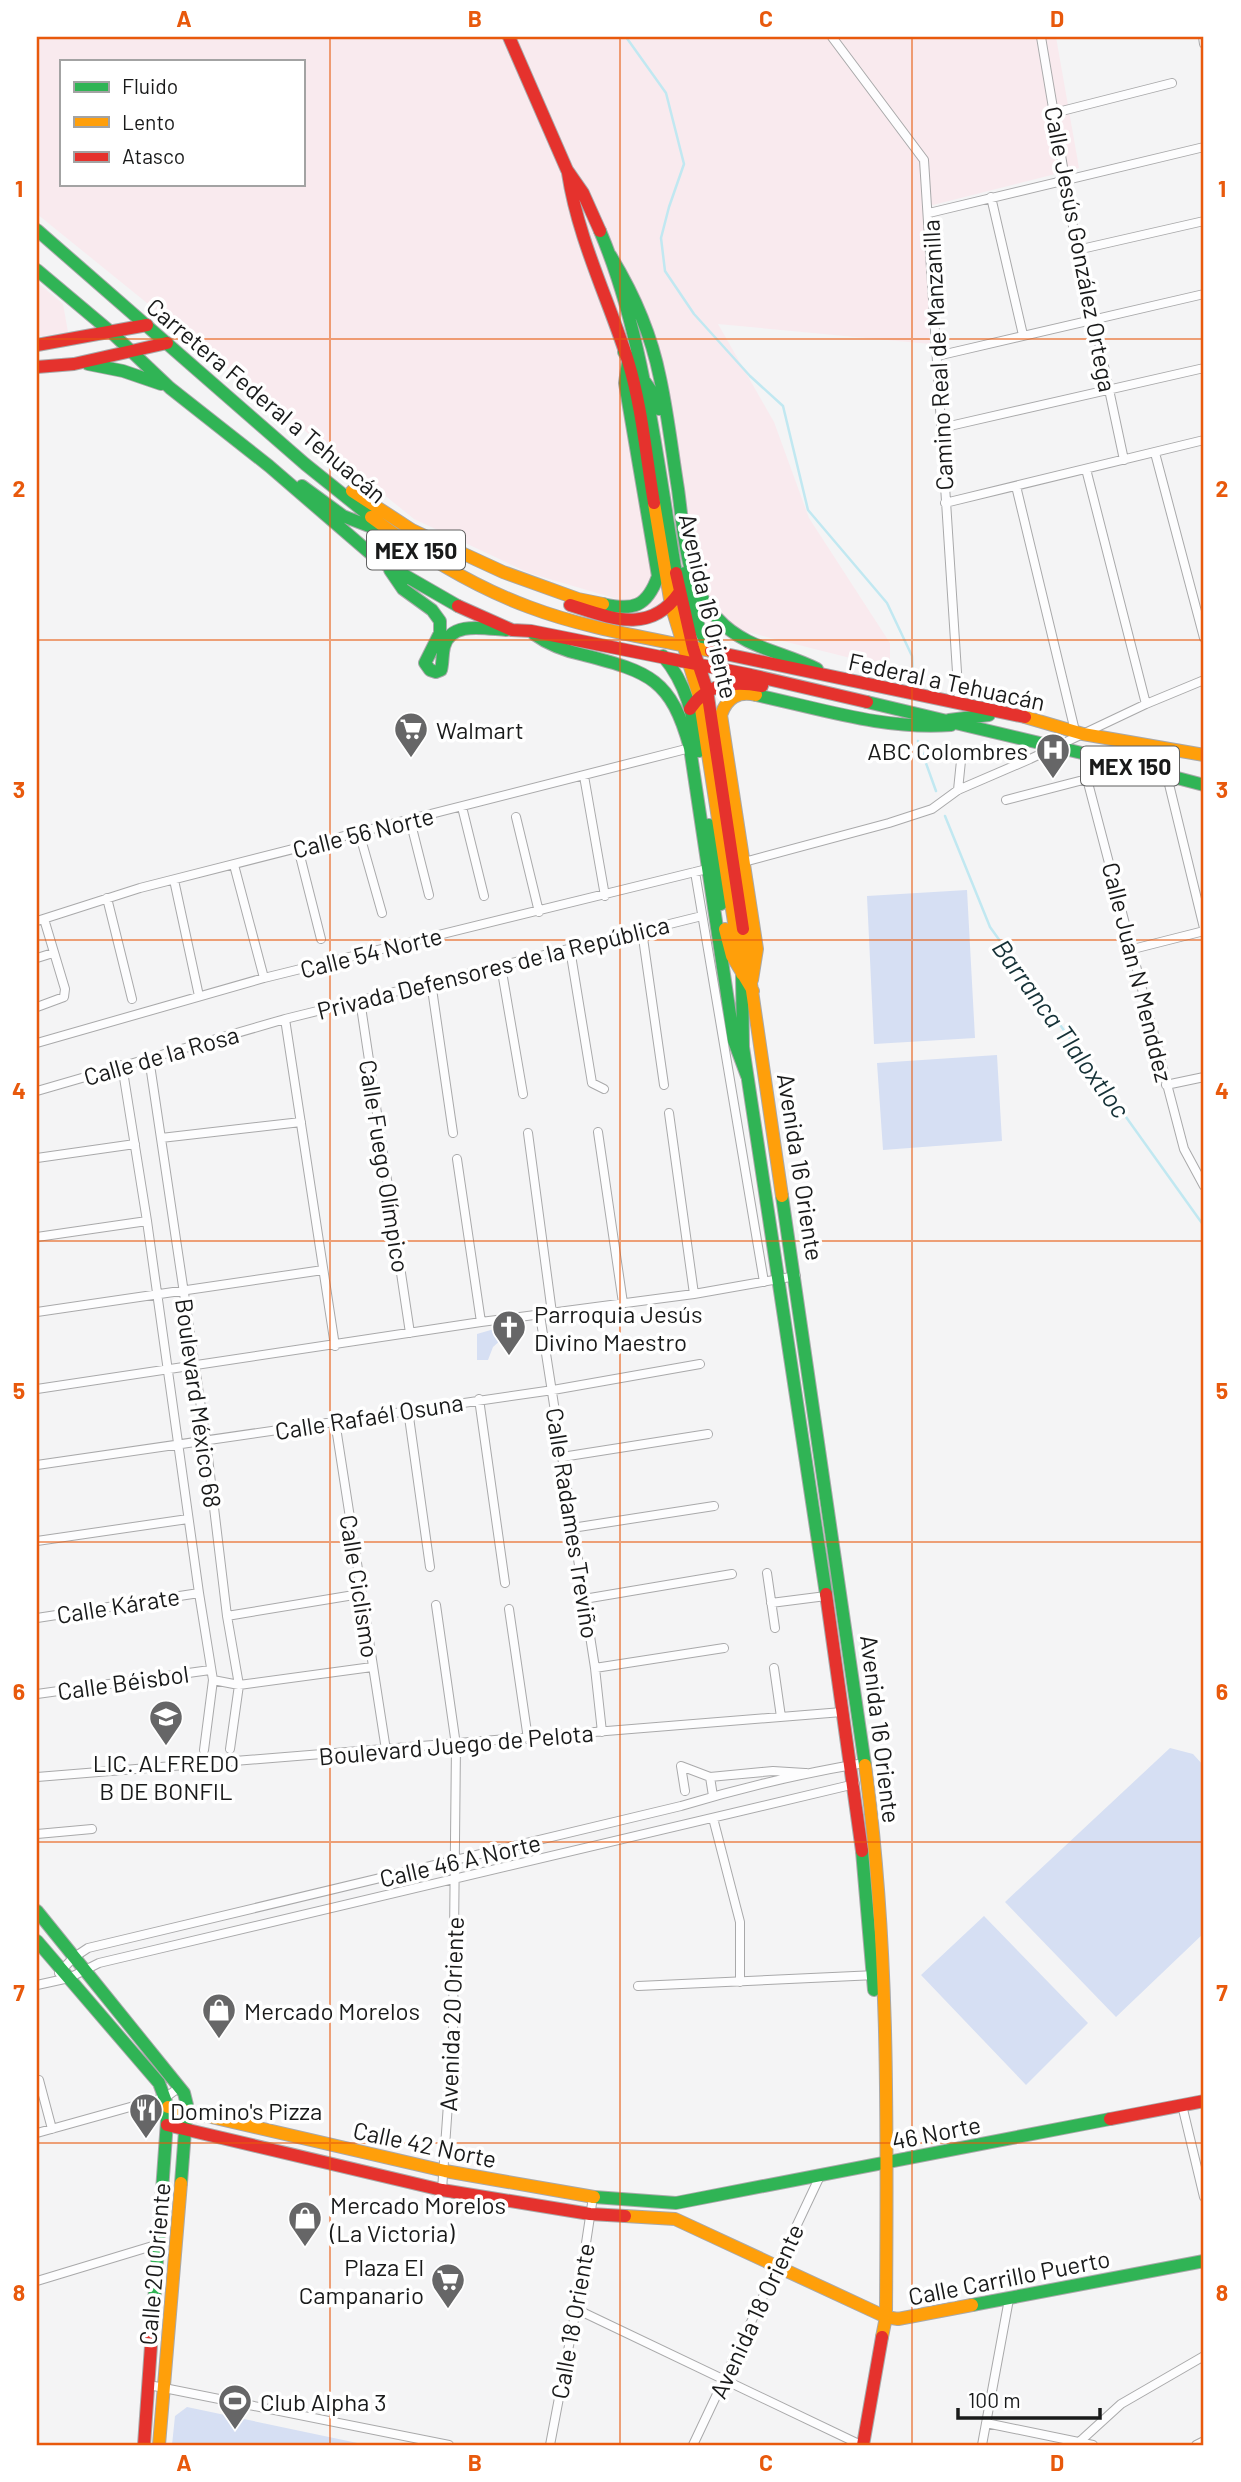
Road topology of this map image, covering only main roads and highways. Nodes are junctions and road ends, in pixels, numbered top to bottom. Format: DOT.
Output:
graph roads {
  1 [pos="509,37"];
  2 [pos="578,196"];
  3 [pos="37,230"];
  4 [pos="610,255"];
  5 [pos="37,270"];
  6 [pos="147,325"];
  7 [pos="112,333"];
  8 [pos="167,343"];
  9 [pos="37,345"];
  10 [pos="131,352"];
  11 [pos="626,357"];
  12 [pos="74,364"];
  13 [pos="37,367"];
  14 [pos="642,379"];
  15 [pos="170,388"];
  16 [pos="269,466"];
  17 [pos="322,478"];
  18 [pos="399,538"];
  19 [pos="388,567"];
  20 [pos="679,593"];
  21 [pos="671,605"];
  22 [pos="512,630"];
  23 [pos="531,631"];
  24 [pos="635,635"];
  25 [pos="687,646"];
  26 [pos="712,652"];
  27 [pos="665,658"];
  28 [pos="693,664"];
  29 [pos="730,671"];
  30 [pos="826,676"];
  31 [pos="699,698"];
  32 [pos="1025,718"];
  33 [pos="950,722"];
  34 [pos="687,733"];
  35 [pos="1112,737"];
  36 [pos="1086,754"];
  37 [pos="1204,755"];
  38 [pos="1204,785"];
  39 [pos="711,832"];
  40 [pos="749,981"];
  41 [pos="747,1076"];
  42 [pos="37,1911"];
  43 [pos="37,1941"];
  44 [pos="878,1975"];
  45 [pos="1204,2101"];
  46 [pos="167,2102"];
  47 [pos="187,2111"];
  48 [pos="167,2125"];
  49 [pos="185,2128"];
  50 [pos="884,2164"];
  51 [pos="677,2203"];
  52 [pos="675,2219"];
  53 [pos="1204,2260"];
  54 [pos="886,2317"];
  55 [pos="144,2445"];
  56 [pos="159,2445"];
  57 [pos="862,2445"];
  1 -- 2 [label="main road"];
  2 -- 4 [label="main road, Avenida 16 Oriente"];
  2 -- 11 [label="main road, Avenida 16 Oriente"];
  3 -- 6 [label="main road, Carretera Federal a Tehuacán / MEX 150"];
  4 -- 14 [label="main road, Avenida 16 Oriente"];
  4 -- 30 [label="main road"];
  5 -- 7 [label="main road, Carretera Federal a Tehuacán / MEX 150"];
  6 -- 7 [label="main road"];
  6 -- 8 [label="main road, Carretera Federal a Tehuacán / MEX 150"];
  7 -- 9 [label="main road"];
  7 -- 10 [label="main road, Carretera Federal a Tehuacán / MEX 150"];
  8 -- 10 [label="main road"];
  8 -- 17 [label="main road, Carretera Federal a Tehuacán / MEX 150"];
  10 -- 12 [label="main road"];
  10 -- 15 [label="main road, Carretera Federal a Tehuacán / MEX 150"];
  11 -- 14 [label="main road"];
  11 -- 17 [label="main road"];
  11 -- 21 [label="main road, Avenida 16 Oriente"];
  12 -- 13 [label="main road"];
  12 -- 15 [label="main road"];
  14 -- 20 [label="main road, Avenida 16 Oriente"];
  14 -- 26 [label="main road"];
  15 -- 16 [label="main road, Carretera Federal a Tehuacán / MEX 150"];
  16 -- 18 [label="main road"];
  16 -- 19 [label="main road, Carretera Federal a Tehuacán / MEX 150"];
  17 -- 18 [label="main road, Carretera Federal a Tehuacán / MEX 150"];
  18 -- 21 [label="main road"];
  18 -- 24 [label="main road, Carretera Federal a Tehuacán / MEX 150"];
  19 -- 22 [label="main road, Carretera Federal a Tehuacán / MEX 150"];
  19 -- 22 [label="main road"];
  20 -- 21 [label="main road"];
  20 -- 25 [label="main road, Avenida 16 Oriente"];
  21 -- 25 [label="main road, Avenida 16 Oriente"];
  22 -- 23 [label="main road, Carretera Federal a Tehuacán / MEX 150"];
  23 -- 27 [label="main road, Carretera Federal a Tehuacán / MEX 150"];
  23 -- 34 [label="main road"];
  24 -- 25 [label="main road, Carretera Federal a Tehuacán / MEX 150"];
  24 -- 27 [label="main road"];
  25 -- 26 [label="main road, Federal a Tehuacán / MEX 150"];
  25 -- 28 [label="main road, Avenida 16 Oriente"];
  26 -- 29 [label="main road"];
  26 -- 30 [label="main road, Federal a Tehuacán / MEX 150"];
  27 -- 28 [label="main road, Carretera Federal a Tehuacán / MEX 150"];
  27 -- 31 [label="main road"];
  28 -- 29 [label="main road, Federal a Tehuacán / MEX 150"];
  28 -- 31 [label="main road, Avenida 16 Oriente"];
  29 -- 33 [label="main road, Federal a Tehuacán / MEX 150"];
  30 -- 32 [label="main road, Federal a Tehuacán / MEX 150"];
  31 -- 33 [label="main road"];
  31 -- 34 [label="main road"];
  31 -- 39 [label="main road, Avenida 16 Oriente"];
  31 -- 40 [label="main road, Avenida 16 Oriente"];
  32 -- 33 [label="main road"];
  32 -- 35 [label="main road, Federal a Tehuacán / MEX 150"];
  33 -- 36 [label="main road, Federal a Tehuacán / MEX 150"];
  33 -- 40 [label="main road"];
  34 -- 39 [label="main road"];
  35 -- 36 [label="main road"];
  35 -- 37 [label="main road, Federal a Tehuacán / MEX 150"];
  36 -- 38 [label="main road, Federal a Tehuacán / MEX 150"];
  39 -- 40 [label="main road"];
  39 -- 41 [label="main road"];
  40 -- 41 [label="main road, Avenida 16 Oriente"];
  40 -- 44 [label="main road, Avenida 16 Oriente"];
  41 -- 44 [label="main road, Avenida 16 Oriente"];
  42 -- 47 [label="main road, Calle 20 Oriente"];
  43 -- 46 [label="main road"];
  44 -- 50 [label="main road, Avenida 16 Oriente"];
  45 -- 50 [label="main road, 46 Norte"];
  46 -- 47 [label="main road, Calle 42 Norte"];
  46 -- 48 [label="main road, Calle 20 Oriente"];
  47 -- 49 [label="main road, Calle 20 Oriente"];
  47 -- 51 [label="main road, Calle 42 Norte"];
  48 -- 49 [label="main road, Calle 42 Norte"];
  48 -- 55 [label="main road, Calle 20 Oriente"];
  49 -- 52 [label="main road, Calle 42 Norte"];
  49 -- 56 [label="main road, Calle 20 Oriente"];
  50 -- 51 [label="main road, 46 Norte"];
  50 -- 54 [label="main road, Avenida 16 Oriente"];
  51 -- 52 [label="main road"];
  52 -- 54 [label="main road, Calle Carrillo Puerto"];
  53 -- 54 [label="main road, Calle Carrillo Puerto"];
  54 -- 57 [label="main road, Avenida 16 Oriente"];
}
